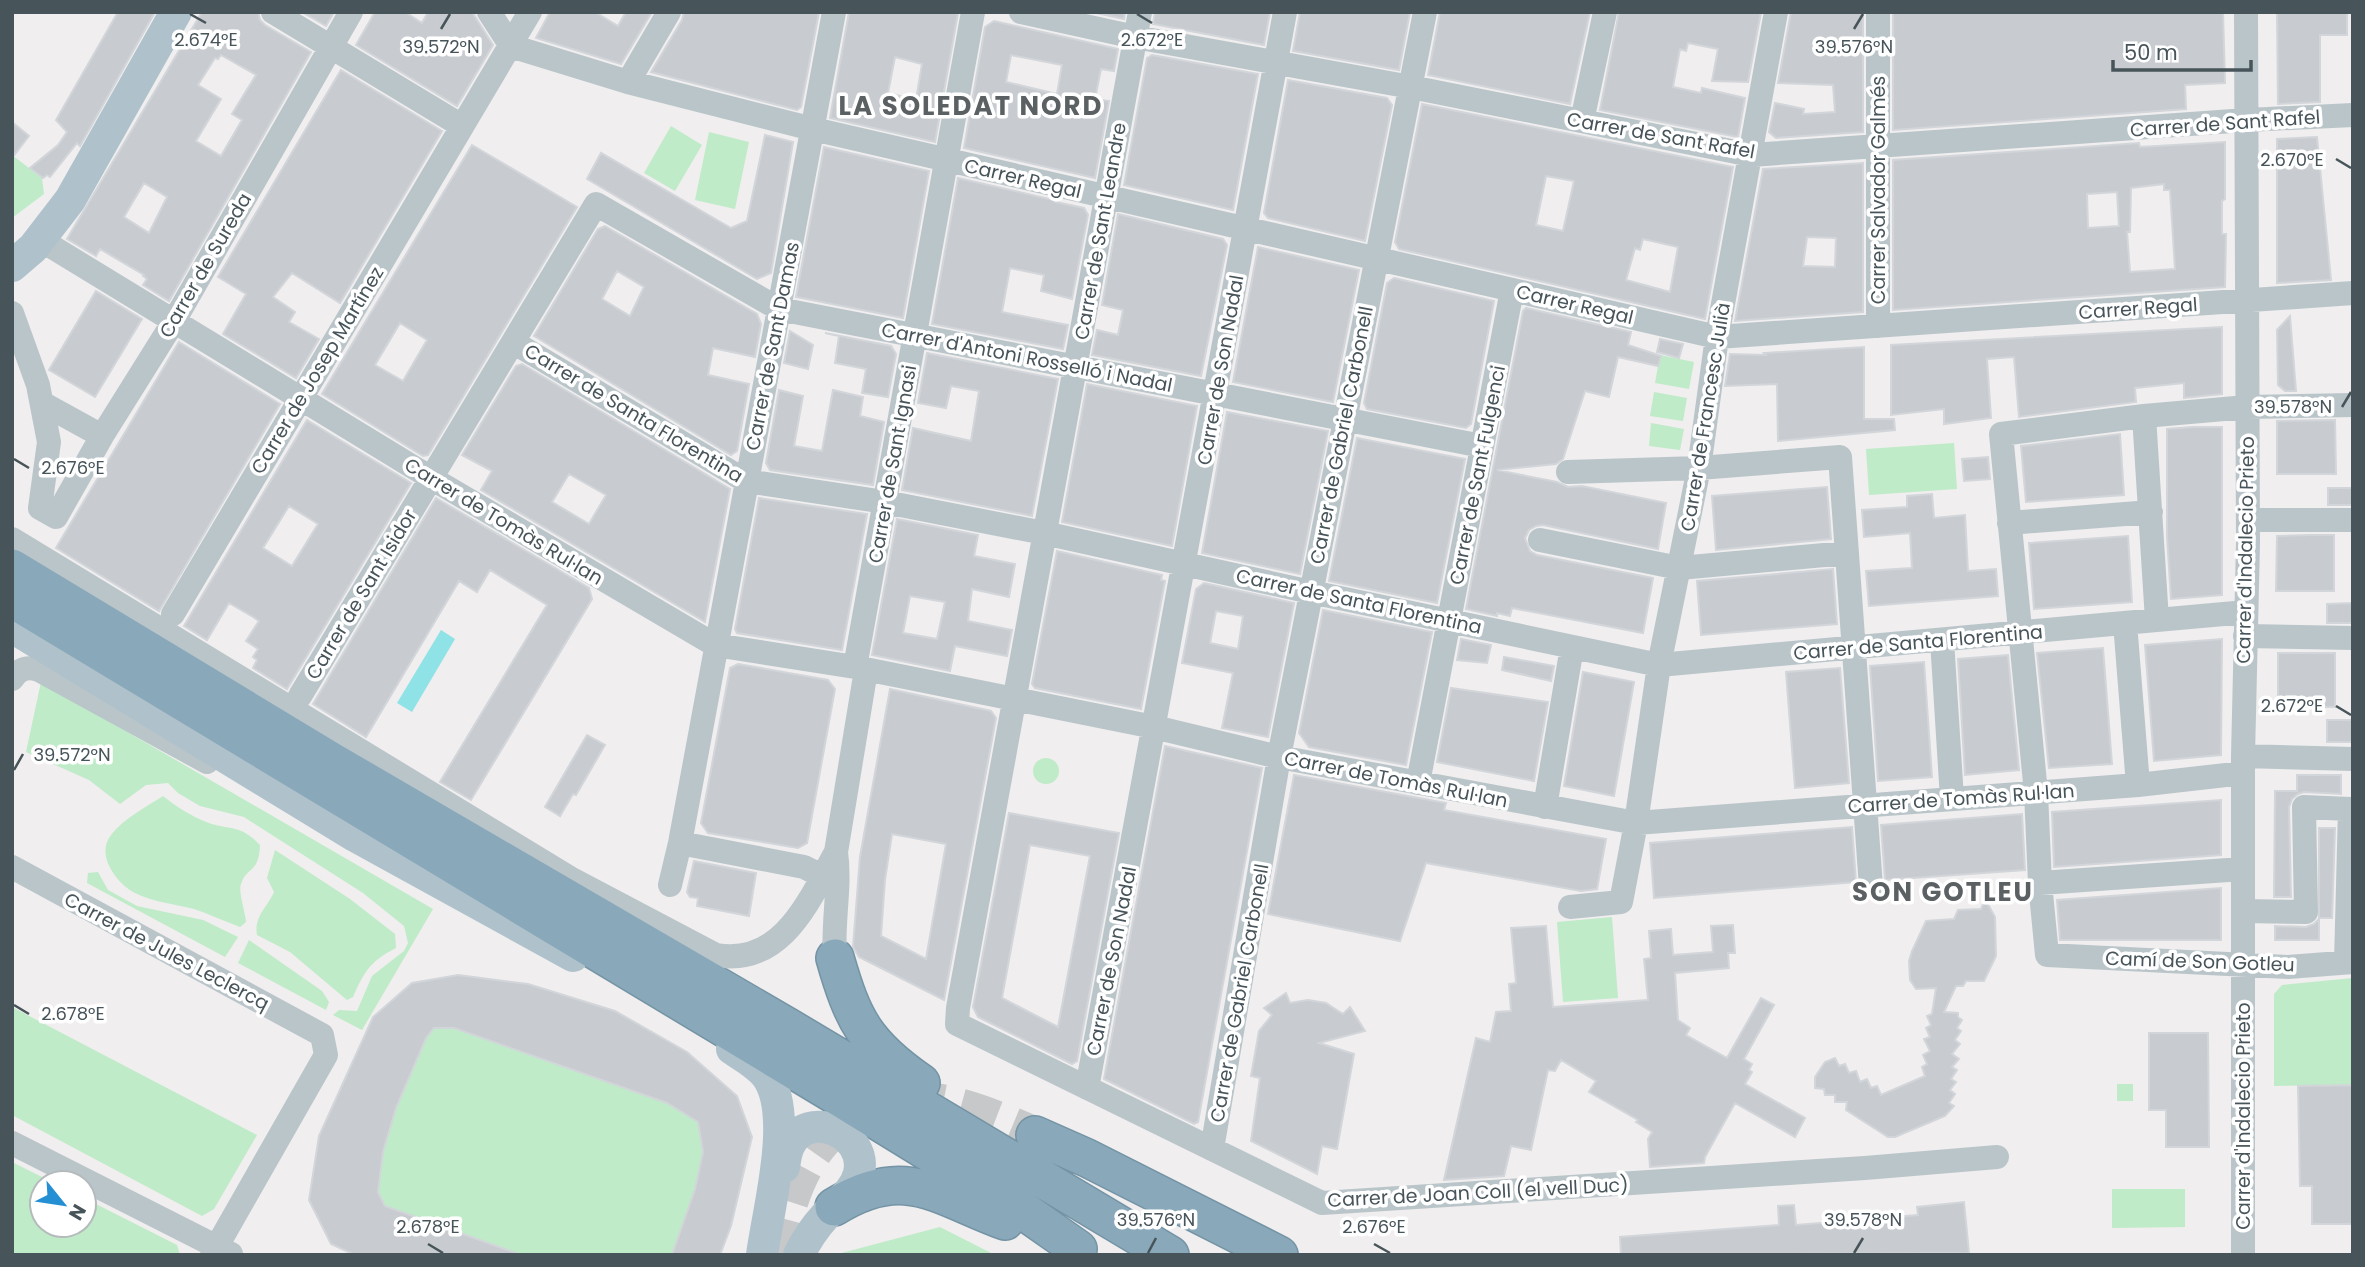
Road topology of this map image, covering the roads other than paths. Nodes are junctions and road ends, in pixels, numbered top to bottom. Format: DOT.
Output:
graph roads {
  1 [pos="176,12"];
  2 [pos="273,12"];
  3 [pos="351,12"];
  4 [pos="489,12"];
  5 [pos="530,12"];
  6 [pos="669,12"];
  7 [pos="834,12"];
  8 [pos="974,12"];
  9 [pos="1021,12"];
  10 [pos="1140,12"];
  11 [pos="1284,12"];
  12 [pos="1425,12"];
  13 [pos="1605,12"];
  14 [pos="1776,12"];
  15 [pos="1878,12"];
  16 [pos="2246,12"];
  17 [pos="1135,37"];
  18 [pos="511,46"];
  19 [pos="331,47"];
  20 [pos="1275,63"];
  21 [pos="628,82"];
  22 [pos="1411,87"];
  23 [pos="2353,115"];
  24 [pos="2247,120"];
  25 [pos="1582,121"];
  26 [pos="462,126"];
  27 [pos="813,129"];
  28 [pos="1877,147"];
  29 [pos="1751,155"];
  30 [pos="946,160"];
  31 [pos="1107,197"];
  32 [pos="596,204"];
  33 [pos="1245,229"];
  34 [pos="34,239"];
  35 [pos="1375,259"];
  36 [pos="1512,290"];
  37 [pos="2353,293"];
  38 [pos="2246,300"];
  39 [pos="779,309"];
  40 [pos="12,313"];
  41 [pos="174,321"];
  42 [pos="1878,326"];
  43 [pos="915,336"];
  44 [pos="1717,337"];
  45 [pos="513,342"];
  46 [pos="1075,367"];
  47 [pos="1215,394"];
  48 [pos="300,397"];
  49 [pos="42,403"];
  50 [pos="2353,405"];
  51 [pos="2247,407"];
  52 [pos="2144,416"];
  53 [pos="1344,419"];
  54 [pos="102,436"];
  55 [pos="1482,446"];
  56 [pos="1699,468"];
  57 [pos="1568,472"];
  58 [pos="431,478"];
  59 [pos="746,481"];
  60 [pos="885,502"];
  61 [pos="2151,512"];
  62 [pos="2248,520"];
  63 [pos="2353,520"];
  64 [pos="2009,523"];
  65 [pos="1044,533"];
  66 [pos="12,539"];
  67 [pos="1540,540"];
  68 [pos="1847,553"];
  69 [pos="1185,563"];
  70 [pos="12,568"];
  71 [pos="1679,568"];
  72 [pos="1311,592"];
  73 [pos="12,600"];
  74 [pos="173,614"];
  75 [pos="2157,620"];
  76 [pos="1449,621"];
  77 [pos="2125,623"];
  78 [pos="2245,624"];
  79 [pos="12,627"];
  80 [pos="2019,633"];
  81 [pos="2353,638"];
  82 [pos="1942,639"];
  83 [pos="715,645"];
  84 [pos="1572,647"];
  85 [pos="1854,647"];
  86 [pos="1659,665"];
  87 [pos="861,669"];
  88 [pos="12,679"];
  89 [pos="300,696"];
  90 [pos="1014,698"];
  91 [pos="1154,727"];
  92 [pos="1279,757"];
  93 [pos="2353,759"];
  94 [pos="2243,764"];
  95 [pos="1418,783"];
  96 [pos="2138,785"];
  97 [pos="2036,793"];
  98 [pos="1951,799"];
  99 [pos="1866,806"];
  100 [pos="1545,807"];
  101 [pos="2351,809"];
  102 [pos="1636,823"];
  103 [pos="680,843"];
  104 [pos="836,852"];
  105 [pos="12,867"];
  106 [pos="2243,869"];
  107 [pos="822,876"];
  108 [pos="570,878"];
  109 [pos="2040,883"];
  110 [pos="670,885"];
  111 [pos="1871,887"];
  112 [pos="1570,907"];
  113 [pos="2243,911"];
  114 [pos="786,932"];
  115 [pos="563,950"];
  116 [pos="830,950"];
  117 [pos="2350,962"];
  118 [pos="2244,965"];
  119 [pos="957,1024"];
  120 [pos="747,1058"];
  121 [pos="1087,1088"];
  122 [pos="963,1116"];
  123 [pos="1035,1135"];
  124 [pos="12,1143"];
  125 [pos="1212,1149"];
  126 [pos="1997,1157"];
  127 [pos="953,1169"];
  128 [pos="1039,1176"];
  129 [pos="834,1207"];
  130 [pos="220,1252"];
  131 [pos="1084,1252"];
  132 [pos="762,1255"];
  133 [pos="771,1255"];
  134 [pos="799,1255"];
  135 [pos="1170,1255"];
  136 [pos="1279,1255"];
  137 [pos="2243,1255"];
  1 -- 34 [label="main road"];
  2 -- 19 [label="street"];
  3 -- 19 [label="street, Carrer de Sureda"];
  4 -- 18 [label="street"];
  5 -- 18 [label="street"];
  6 -- 21 [label="street"];
  7 -- 27 [label="street, Carrer de Sant Damas"];
  8 -- 30 [label="street, Carrer de Sant Ignasi"];
  9 -- 17 [label="street, Carrer de Sant Rafel"];
  10 -- 17 [label="street, Carrer de Sant Leandre"];
  11 -- 20 [label="street, Carrer de Son Nadal"];
  12 -- 22 [label="street, Carrer de Gabriel Carbonell"];
  13 -- 25 [label="street"];
  14 -- 29 [label="street, Carrer de Francesc Julià"];
  15 -- 28 [label="street, Carrer Salvador Galmés"];
  16 -- 24 [label="street, Carrer d'Indalecio Prieto"];
  17 -- 20 [label="street, Carrer de Sant Rafel"];
  17 -- 31 [label="street, Carrer de Sant Leandre"];
  18 -- 21 [label="street"];
  18 -- 26 [label="street, Carrer de Josep Martínez"];
  19 -- 26 [label="street"];
  19 -- 41 [label="street, Carrer de Sureda"];
  20 -- 22 [label="street, Carrer de Sant Rafel"];
  20 -- 33 [label="street, Carrer de Son Nadal"];
  21 -- 27 [label="street, Carrer Regal"];
  22 -- 25 [label="street, Carrer de Sant Rafel"];
  22 -- 35 [label="street, Carrer de Gabriel Carbonell"];
  23 -- 24 [label="street, Carrer de Sant Rafel"];
  24 -- 28 [label="street, Carrer de Sant Rafel"];
  24 -- 38 [label="street, Carrer d'Indalecio Prieto"];
  25 -- 29 [label="street, Carrer de Sant Rafel"];
  26 -- 48 [label="street, Carrer de Josep Martínez"];
  27 -- 30 [label="street, Carrer Regal"];
  27 -- 39 [label="street, Carrer de Sant Damas"];
  28 -- 29 [label="street, Carrer de Sant Rafel"];
  28 -- 42 [label="street, Carrer Salvador Galmés"];
  29 -- 44 [label="street, Carrer de Francesc Julià"];
  30 -- 31 [label="street, Carrer Regal"];
  30 -- 43 [label="street, Carrer de Sant Ignasi"];
  31 -- 33 [label="street, Carrer Regal"];
  31 -- 46 [label="street, Carrer de Sant Leandre"];
  32 -- 39 [label="street, Carrer d'Antoni Rosselló i Nadal"];
  32 -- 45 [label="street, Carrer de Sant Isidor"];
  33 -- 35 [label="street, Carrer Regal"];
  33 -- 47 [label="street, Carrer de Son Nadal"];
  34 -- 41 [label="street, Carrer de Tomàs Rul·lan"];
  35 -- 36 [label="street, Carrer Regal"];
  35 -- 53 [label="street, Carrer de Gabriel Carbonell"];
  36 -- 44 [label="street, Carrer Regal"];
  36 -- 55 [label="street, Carrer de Sant Fulgenci"];
  37 -- 38 [label="street, Carrer Regal"];
  38 -- 42 [label="street, Carrer Regal"];
  38 -- 51 [label="street, Carrer d'Indalecio Prieto"];
  39 -- 43 [label="street, Carrer d'Antoni Rosselló i Nadal"];
  39 -- 59 [label="street, Carrer de Sant Damas"];
  40 -- 49 [label="street"];
  41 -- 48 [label="street, Carrer de Tomàs Rul·lan"];
  41 -- 54 [label="street, Carrer de Sureda"];
  42 -- 44 [label="street, Carrer Regal"];
  43 -- 46 [label="street, Carrer d'Antoni Rosselló i Nadal"];
  43 -- 60 [label="street, Carrer de Sant Ignasi"];
  44 -- 56 [label="street, Carrer de Francesc Julià"];
  45 -- 58 [label="street, Carrer de Sant Isidor"];
  45 -- 59 [label="street, Carrer de Santa Florentina"];
  46 -- 47 [label="street, Carrer d'Antoni Rosselló i Nadal"];
  46 -- 65 [label="street, Carrer de Sant Leandre"];
  47 -- 53 [label="street, Carrer d'Antoni Rosselló i Nadal"];
  47 -- 69 [label="street, Carrer de Son Nadal"];
  48 -- 58 [label="street, Carrer de Tomàs Rul·lan"];
  48 -- 74 [label="street, Carrer de Josep Martínez"];
  49 -- 54 [label="street"];
  49 -- 54 [label="street, Carrer de Sureda"];
  50 -- 51 [label="street"];
  51 -- 52 [label="street"];
  51 -- 62 [label="street, Carrer d'Indalecio Prieto"];
  52 -- 61 [label="street"];
  52 -- 64 [label="street"];
  53 -- 55 [label="street, Carrer d'Antoni Rosselló i Nadal"];
  53 -- 72 [label="street, Carrer de Gabriel Carbonell"];
  55 -- 76 [label="street, Carrer de Sant Fulgenci"];
  56 -- 57 [label="street"];
  56 -- 68 [label="street"];
  56 -- 71 [label="street, Carrer de Francesc Julià"];
  58 -- 83 [label="street, Carrer de Tomàs Rul·lan"];
  58 -- 89 [label="street, Carrer de Sant Isidor"];
  59 -- 60 [label="street, Carrer de Santa Florentina"];
  59 -- 83 [label="street, Carrer de Sant Damas"];
  60 -- 65 [label="street, Carrer de Santa Florentina"];
  60 -- 87 [label="street, Carrer de Sant Ignasi"];
  61 -- 64 [label="street"];
  61 -- 75 [label="street"];
  62 -- 63 [label="street"];
  62 -- 78 [label="street, Carrer d'Indalecio Prieto"];
  64 -- 80 [label="street"];
  65 -- 69 [label="street, Carrer de Santa Florentina"];
  65 -- 90 [label="street, Carrer de Sant Leandre"];
  66 -- 108 [label="street"];
  67 -- 71 [label="street"];
  68 -- 71 [label="street"];
  68 -- 85 [label="street"];
  69 -- 72 [label="street, Carrer de Santa Florentina"];
  69 -- 91 [label="street, Carrer de Son Nadal"];
  70 -- 128 [label="highway"];
  71 -- 86 [label="street, Carrer de Francesc Julià"];
  72 -- 76 [label="street, Carrer de Santa Florentina"];
  72 -- 92 [label="street, Carrer de Gabriel Carbonell"];
  73 -- 127 [label="highway"];
  75 -- 77 [label="street, Carrer de Santa Florentina"];
  75 -- 78 [label="street, Carrer de Santa Florentina"];
  76 -- 84 [label="street, Carrer de Santa Florentina"];
  76 -- 95 [label="street, Carrer de Sant Fulgenci"];
  77 -- 80 [label="street, Carrer de Santa Florentina"];
  77 -- 96 [label="street"];
  78 -- 81 [label="street, Carrer de Santa Florentina"];
  78 -- 94 [label="street, Carrer d'Indalecio Prieto"];
  79 -- 115 [label="main road"];
  80 -- 82 [label="street, Carrer de Santa Florentina"];
  80 -- 97 [label="street"];
  82 -- 85 [label="street, Carrer de Santa Florentina"];
  82 -- 98 [label="street"];
  83 -- 87 [label="street, Carrer de Tomàs Rul·lan"];
  83 -- 103 [label="street, Carrer de Sant Damas"];
  84 -- 86 [label="street, Carrer de Santa Florentina"];
  84 -- 100 [label="street"];
  85 -- 86 [label="street, Carrer de Santa Florentina"];
  85 -- 99 [label="street"];
  86 -- 102 [label="street, Carrer de Francesc Julià"];
  87 -- 90 [label="street, Carrer de Tomàs Rul·lan"];
  87 -- 104 [label="street, Carrer de Sant Ignasi"];
  88 -- 115 [label="street"];
  90 -- 91 [label="street, Carrer de Tomàs Rul·lan"];
  90 -- 119 [label="street, Carrer de Sant Leandre"];
  91 -- 92 [label="street, Carrer de Tomàs Rul·lan"];
  91 -- 121 [label="street, Carrer de Son Nadal"];
  92 -- 95 [label="street, Carrer de Tomàs Rul·lan"];
  92 -- 125 [label="street, Carrer de Gabriel Carbonell"];
  93 -- 94 [label="street, Carrer de Tomàs Rul·lan"];
  94 -- 96 [label="street, Carrer de Tomàs Rul·lan"];
  94 -- 106 [label="street, Carrer d'Indalecio Prieto"];
  95 -- 100 [label="street, Carrer de Tomàs Rul·lan"];
  96 -- 97 [label="street, Carrer de Tomàs Rul·lan"];
  97 -- 98 [label="street, Carrer de Tomàs Rul·lan"];
  97 -- 109 [label="street"];
  98 -- 99 [label="street, Carrer de Tomàs Rul·lan"];
  99 -- 102 [label="street, Carrer de Tomàs Rul·lan"];
  99 -- 111 [label="street"];
  100 -- 102 [label="street, Carrer de Tomàs Rul·lan"];
  101 -- 113 [label="street"];
  101 -- 117 [label="street"];
  102 -- 112 [label="street"];
  103 -- 107 [label="street"];
  103 -- 110 [label="street, Carrer de Sant Damas"];
  104 -- 107 [label="street"];
  104 -- 116 [label="street"];
  105 -- 130 [label="street, Carrer de Jules Leclercq"];
  106 -- 109 [label="street"];
  106 -- 113 [label="street, Carrer d'Indalecio Prieto"];
  107 -- 114 [label="street"];
  107 -- 116 [label="street"];
  108 -- 114 [label="street"];
  108 -- 122 [label="highway"];
  109 -- 118 [label="street, Camí de Son Gotleu"];
  113 -- 118 [label="street, Carrer d'Indalecio Prieto"];
  114 -- 116 [label="street"];
  115 -- 120 [label="main road"];
  116 -- 122 [label="highway"];
  117 -- 118 [label="street, Camí de Son Gotleu"];
  118 -- 137 [label="street, Carrer d'Indalecio Prieto"];
  119 -- 121 [label="street, Carrer de Joan Coll (el vell Duc)"];
  120 -- 127 [label="highway"];
  120 -- 132 [label="main road"];
  121 -- 125 [label="street, Carrer de Joan Coll (el vell Duc)"];
  122 -- 128 [label="highway"];
  123 -- 136 [label="highway"];
  124 -- 130 [label="street"];
  125 -- 126 [label="street, Carrer de Joan Coll (el vell Duc)"];
  127 -- 131 [label="highway"];
  128 -- 135 [label="highway"];
  129 -- 131 [label="highway"];
  129 -- 133 [label="main road"];
  129 -- 134 [label="main road"];
}
